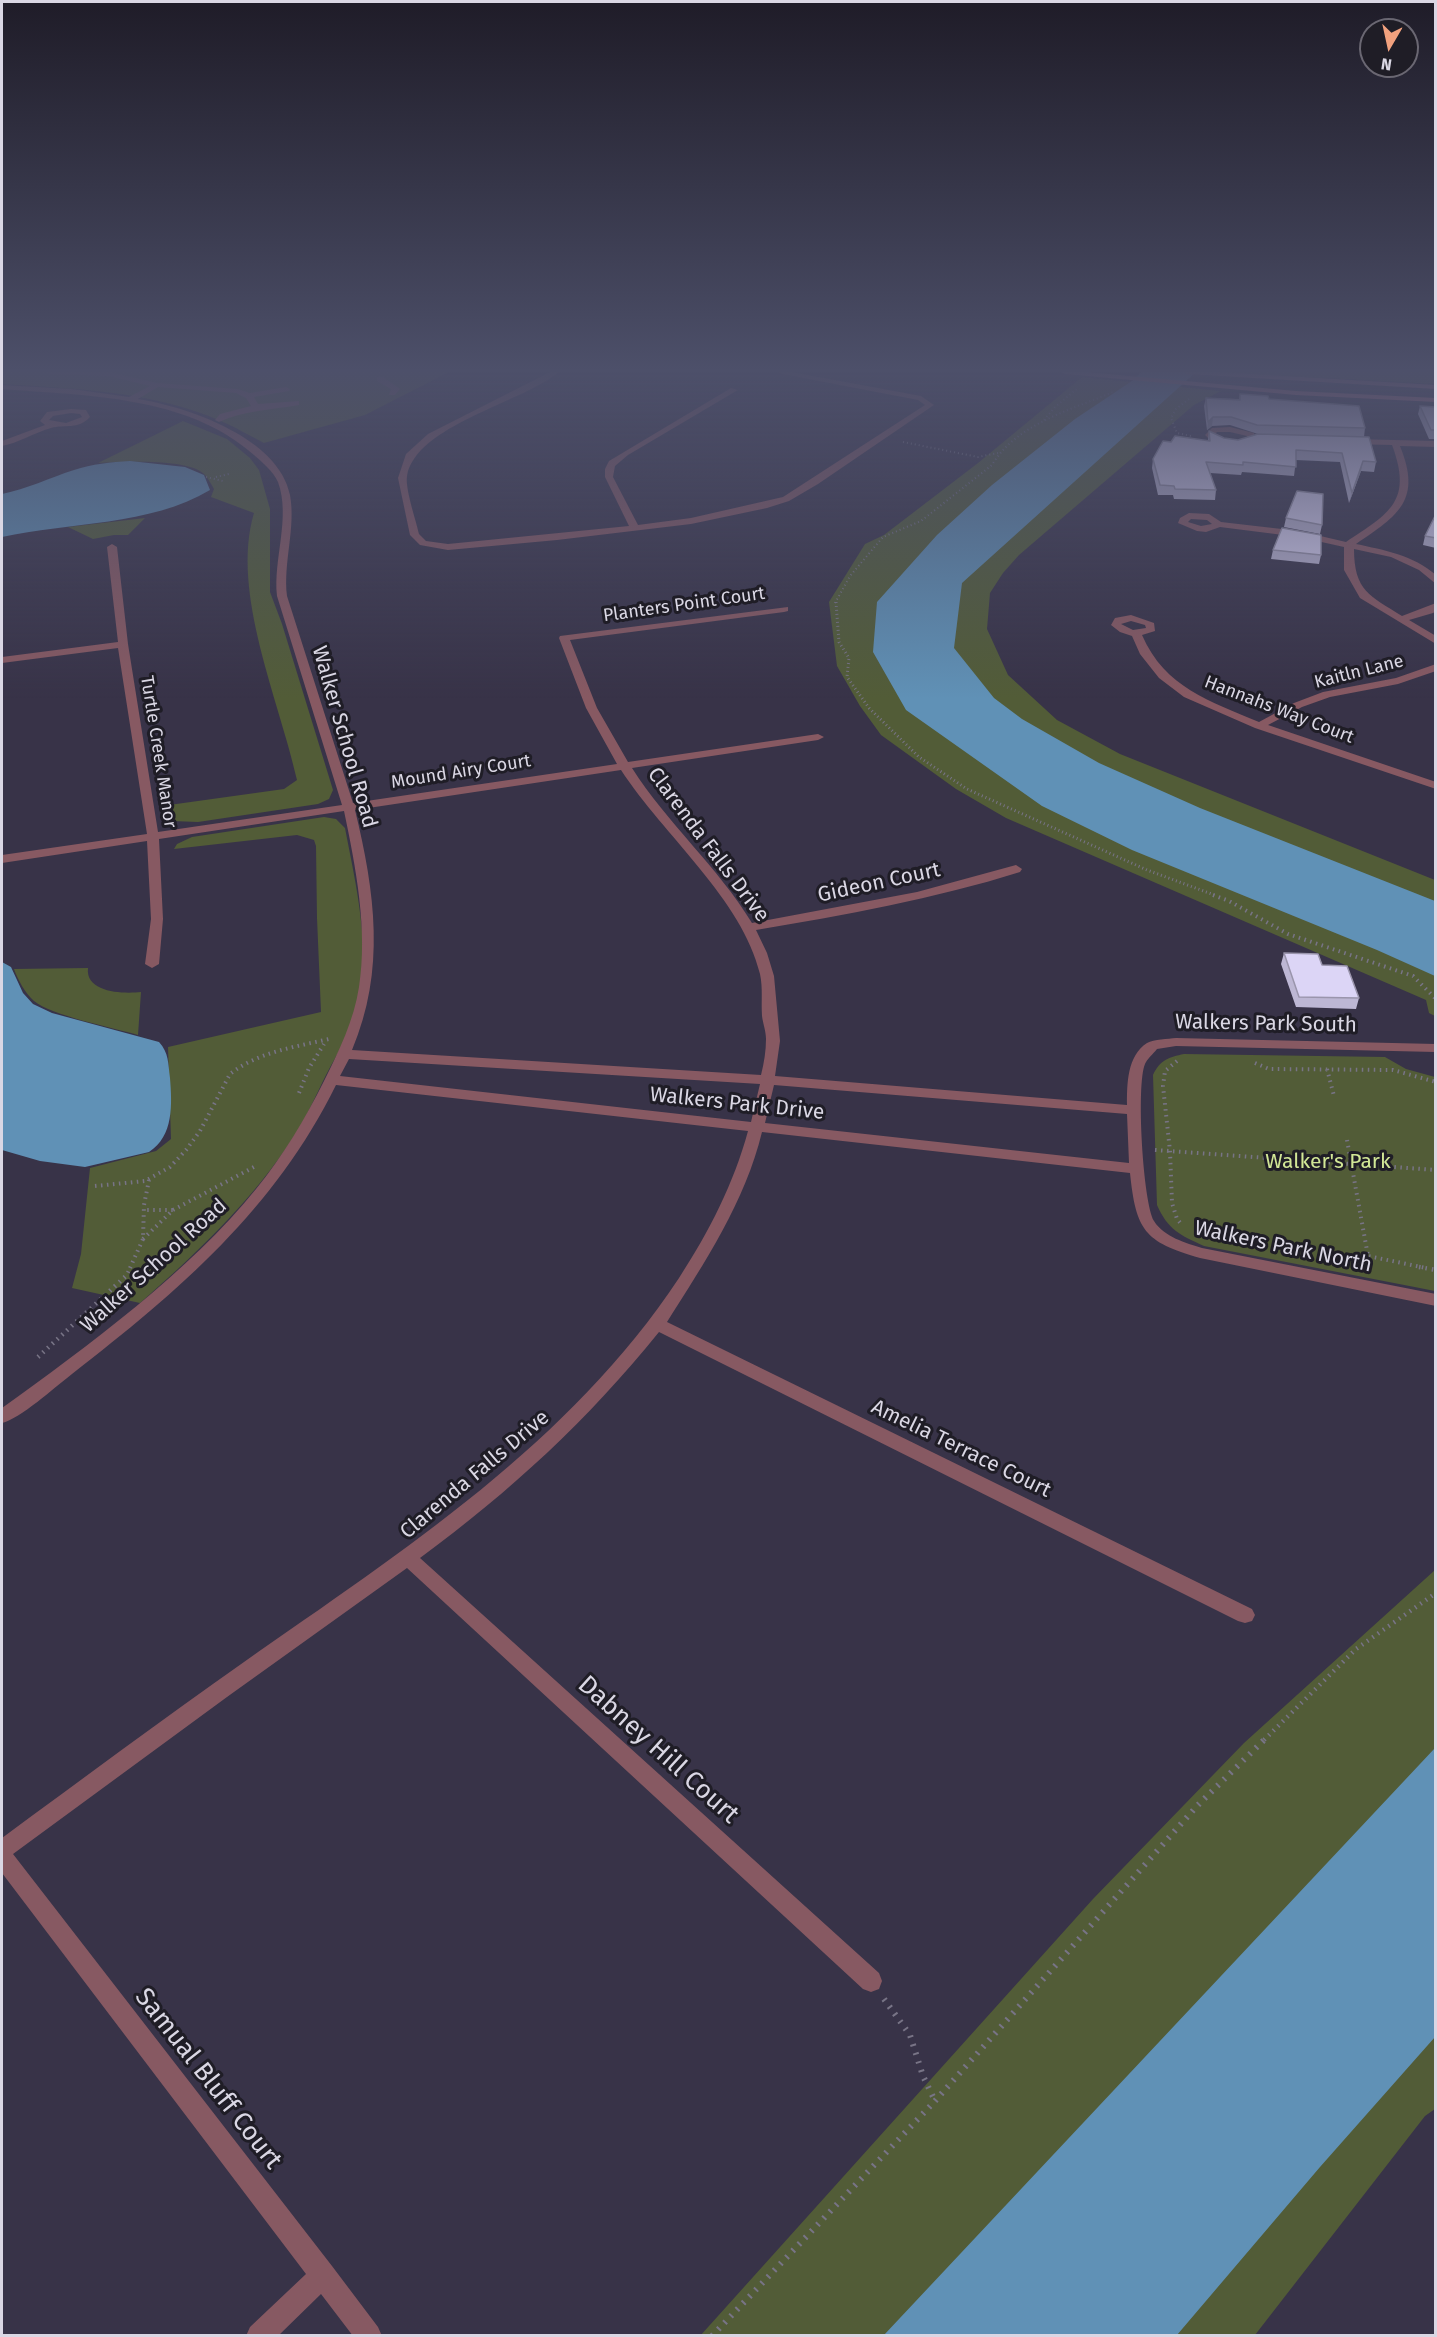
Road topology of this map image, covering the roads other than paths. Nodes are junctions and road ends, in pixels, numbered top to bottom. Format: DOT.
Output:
graph roads {
  1 [pos="281,481"];
  2 [pos="403,481"];
  3 [pos="611,481"];
  4 [pos="816,481"];
  5 [pos="1404,481"];
  6 [pos="1218,524"];
  7 [pos="635,528"];
  8 [pos="1349,544"];
  9 [pos="112,547"];
  10 [pos="1436,581"];
  11 [pos="1436,606"];
  12 [pos="784,609"];
  13 [pos="1400,620"];
  14 [pos="1136,633"];
  15 [pos="589,635"];
  16 [pos="1436,641"];
  17 [pos="123,645"];
  18 [pos="2,660"];
  19 [pos="1436,667"];
  20 [pos="1259,726"];
  21 [pos="818,737"];
  22 [pos="622,765"];
  23 [pos="1436,789"];
  24 [pos="348,808"];
  25 [pos="153,837"];
  26 [pos="2,859"];
  27 [pos="1016,870"];
  28 [pos="748,928"];
  29 [pos="152,964"];
  30 [pos="1436,1048"];
  31 [pos="344,1054"];
  32 [pos="333,1080"];
  33 [pos="768,1080"];
  34 [pos="1134,1110"];
  35 [pos="757,1127"];
  36 [pos="1137,1169"];
  37 [pos="1436,1300"];
  38 [pos="657,1324"];
  39 [pos="2,1417"];
  40 [pos="408,1558"];
  41 [pos="1245,1615"];
  42 [pos="2,1850"];
  43 [pos="2,1857"];
  44 [pos="871,1982"];
  45 [pos="323,2275"];
  46 [pos="259,2336"];
  47 [pos="369,2336"];
  1 -- 24 [label="street, Walker School Road"];
  2 -- 7 [label="street"];
  3 -- 7 [label="street"];
  4 -- 7 [label="street"];
  5 -- 8 [label="street"];
  6 -- 8 [label="street"];
  8 -- 10 [label="street"];
  8 -- 13 [label="street"];
  9 -- 17 [label="street, Turtle Creek Manor"];
  11 -- 13 [label="street"];
  12 -- 15 [label="street, Planters Point Court"];
  13 -- 16 [label="street"];
  14 -- 20 [label="street, Hannahs Way Court"];
  15 -- 22 [label="street, Clarenda Falls Drive"];
  17 -- 18 [label="street"];
  17 -- 25 [label="street, Turtle Creek Manor"];
  19 -- 20 [label="street, Kaitln Lane"];
  20 -- 23 [label="street, Hannahs Way Court"];
  21 -- 22 [label="street, Mound Airy Court"];
  22 -- 24 [label="street, Mound Airy Court"];
  22 -- 28 [label="street, Clarenda Falls Drive"];
  24 -- 25 [label="street, Mound Airy Court"];
  24 -- 31 [label="street, Walker School Road"];
  25 -- 26 [label="street, Mound Airy Court"];
  25 -- 29 [label="street, Turtle Creek Manor"];
  27 -- 28 [label="street, Gideon Court"];
  28 -- 33 [label="street, Clarenda Falls Drive"];
  30 -- 34 [label="street, Walkers Park South"];
  31 -- 32 [label="street, Walker School Road"];
  31 -- 33 [label="street, Walkers Park Drive"];
  32 -- 35 [label="street, Walkers Park Drive"];
  32 -- 39 [label="street, Walker School Road"];
  33 -- 34 [label="street, Walkers Park Drive"];
  33 -- 35 [label="street, Clarenda Falls Drive"];
  34 -- 36 [label="street, Walkers Park South"];
  35 -- 36 [label="street, Walkers Park Drive"];
  35 -- 38 [label="street, Clarenda Falls Drive"];
  36 -- 37 [label="street, Walkers Park North"];
  38 -- 40 [label="street, Clarenda Falls Drive"];
  38 -- 41 [label="street, Amelia Terrace Court"];
  40 -- 42 [label="street, Clarenda Falls Drive"];
  40 -- 44 [label="street, Dabney Hill Court"];
  43 -- 45 [label="street, Samual Bluff Court"];
  45 -- 46 [label="street"];
  45 -- 47 [label="street, Samual Bluff Court"];
}
